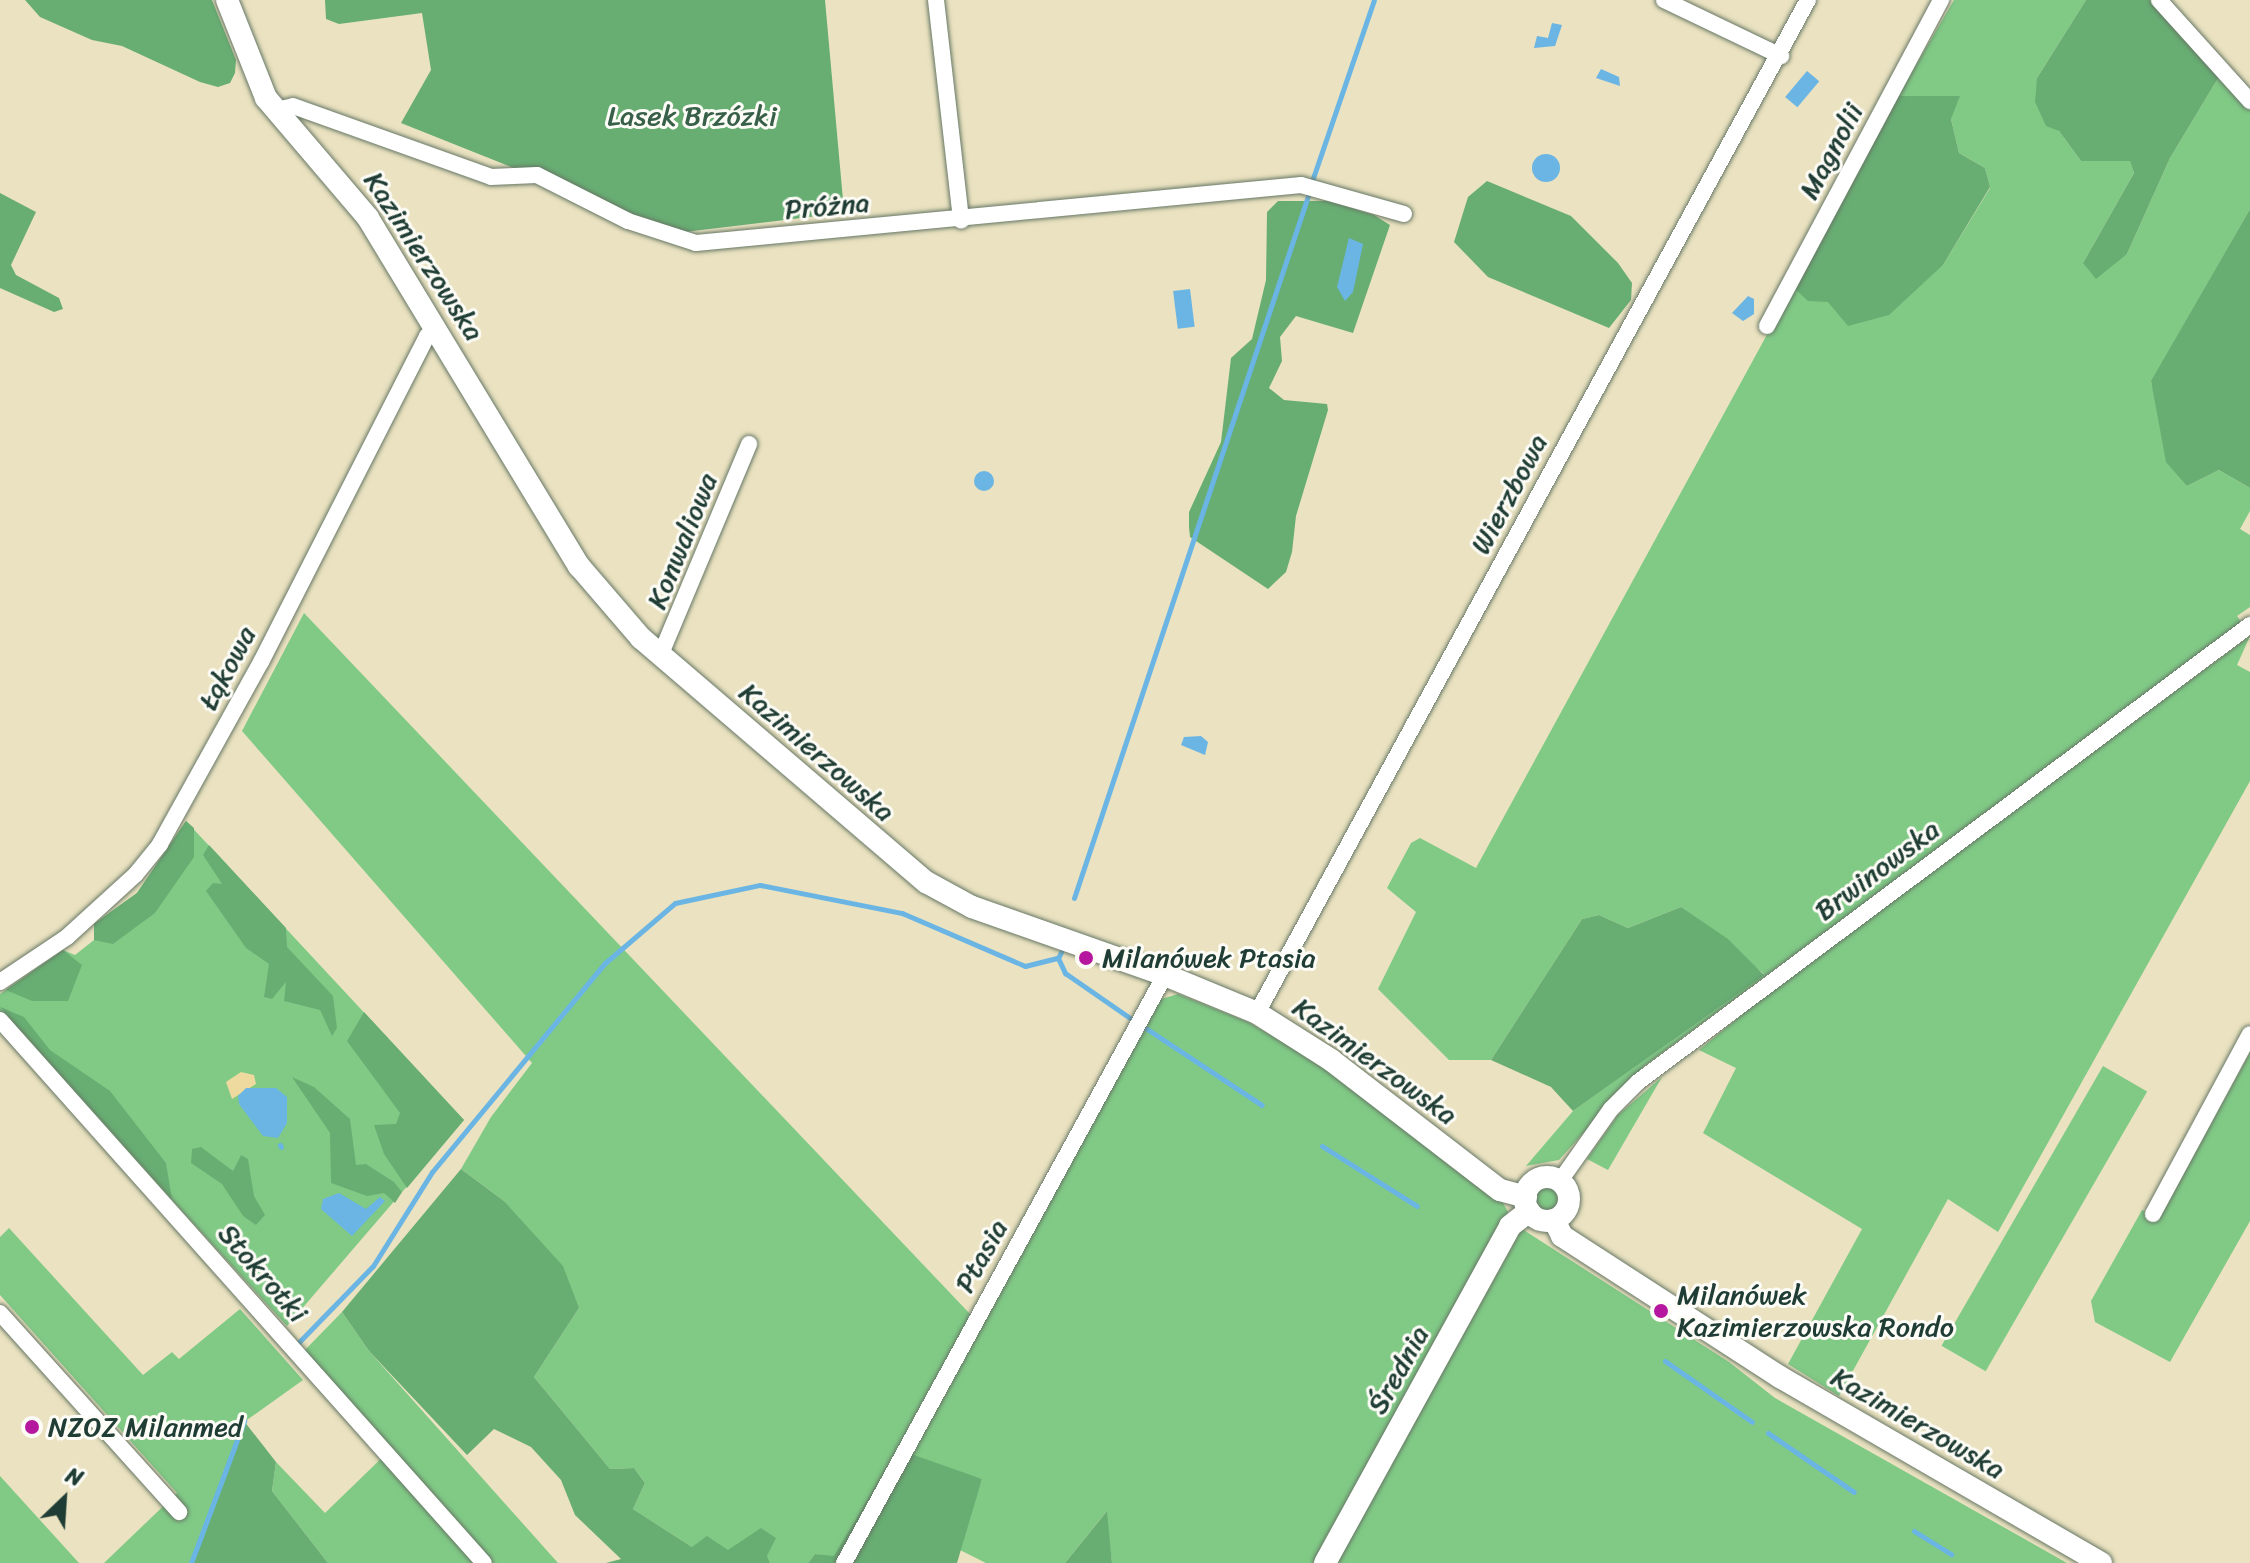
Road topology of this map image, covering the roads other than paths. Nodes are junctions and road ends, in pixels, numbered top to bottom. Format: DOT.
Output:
graph roads {
  1 [pos="227,0"];
  2 [pos="936,0"];
  3 [pos="1664,0"];
  4 [pos="1808,0"];
  5 [pos="1941,0"];
  6 [pos="2159,0"];
  7 [pos="1781,56"];
  8 [pos="2250,101"];
  9 [pos="276,110"];
  10 [pos="1404,214"];
  11 [pos="961,221"];
  12 [pos="1767,326"];
  13 [pos="438,329"];
  14 [pos="749,444"];
  15 [pos="2250,625"];
  16 [pos="660,656"];
  17 [pos="1165,975"];
  18 [pos="0,982"];
  19 [pos="1257,1013"];
  20 [pos="0,1020"];
  21 [pos="2250,1034"];
  22 [pos="1560,1181"];
  23 [pos="1527,1204"];
  24 [pos="2153,1214"];
  25 [pos="1554,1220"];
  26 [pos="0,1313"];
  27 [pos="179,1512"];
  28 [pos="484,1563"];
  29 [pos="844,1563"];
  30 [pos="1325,1563"];
  31 [pos="2101,1563"];
  1 -- 9 [label="street, Kazimierzowska"];
  2 -- 11 [label="street"];
  3 -- 7 [label="street"];
  4 -- 7 [label="street, Wierzbowa"];
  5 -- 12 [label="street, Magnolii"];
  6 -- 8 [label="street"];
  7 -- 19 [label="street, Wierzbowa"];
  9 -- 11 [label="street, Próżna"];
  9 -- 13 [label="street, Kazimierzowska"];
  10 -- 11 [label="street, Próżna"];
  13 -- 16 [label="street, Kazimierzowska"];
  13 -- 18 [label="street, Łąkowa"];
  14 -- 16 [label="street, Konwaliowa"];
  15 -- 22 [label="street, Brwinowska"];
  16 -- 17 [label="street, Kazimierzowska"];
  17 -- 19 [label="street, Kazimierzowska"];
  17 -- 29 [label="street, Ptasia"];
  19 -- 23 [label="street, Kazimierzowska"];
  20 -- 28 [label="street, Stokrotki"];
  21 -- 24 [label="street"];
  22 -- 23 [label="street"];
  22 -- 25 [label="street"];
  23 -- 25 [label="street"];
  23 -- 30 [label="street, Średnia"];
  25 -- 31 [label="street, Kazimierzowska"];
  26 -- 27 [label="street"];
}
